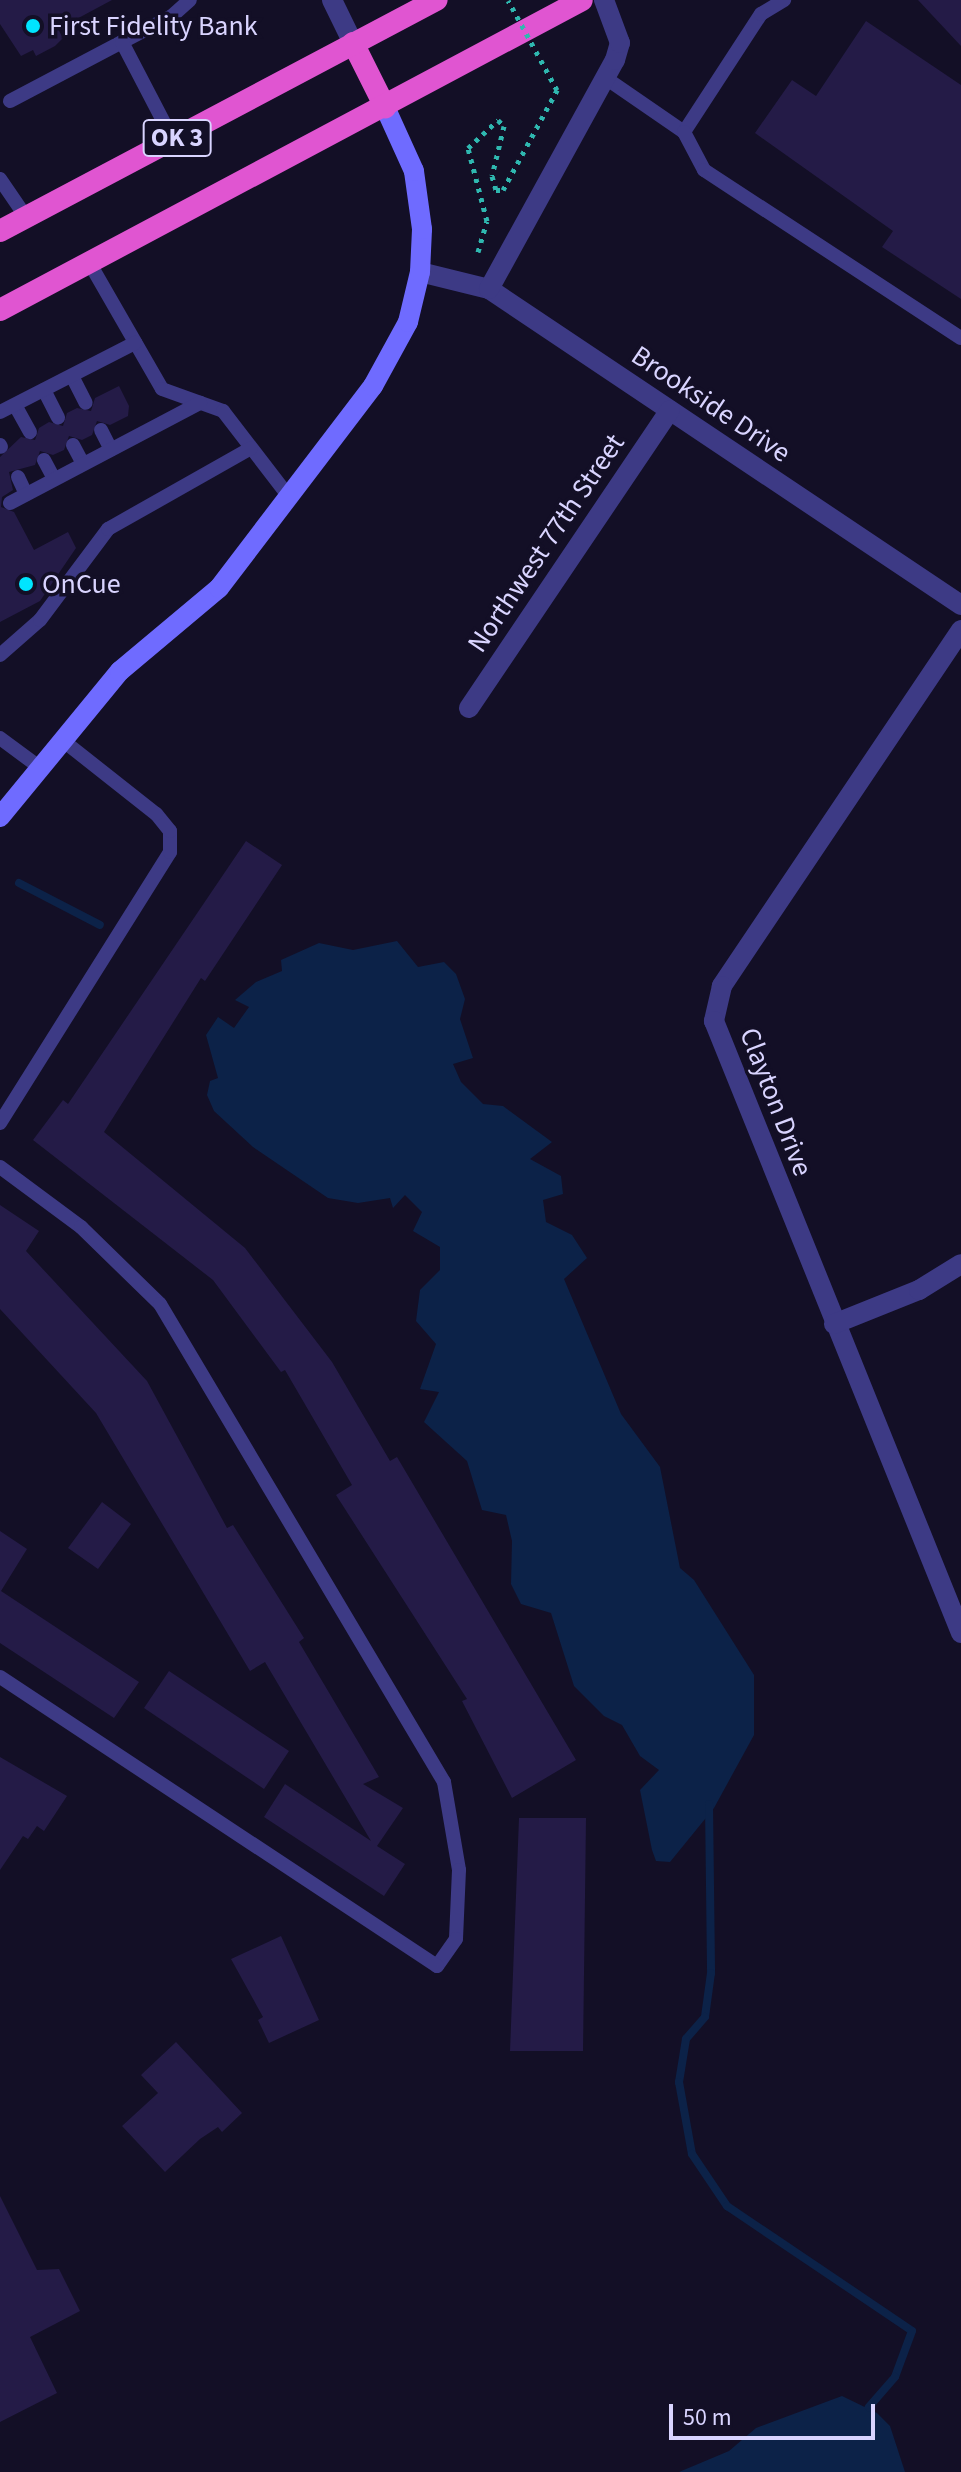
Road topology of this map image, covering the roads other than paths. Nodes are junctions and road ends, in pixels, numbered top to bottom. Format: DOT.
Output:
graph roads {
  1 [pos="190,0"];
  2 [pos="332,0"];
  3 [pos="437,0"];
  4 [pos="582,0"];
  5 [pos="604,0"];
  6 [pos="784,0"];
  7 [pos="122,42"];
  8 [pos="353,43"];
  9 [pos="607,79"];
  10 [pos="10,101"];
  11 [pos="385,107"];
  12 [pos="684,132"];
  13 [pos="173,140"];
  14 [pos="0,179"];
  15 [pos="26,217"];
  16 [pos="0,231"];
  17 [pos="89,262"];
  18 [pos="420,272"];
  19 [pos="489,289"];
  20 [pos="0,310"];
  21 [pos="961,338"];
  22 [pos="135,343"];
  23 [pos="72,376"];
  24 [pos="44,390"];
  25 [pos="86,403"];
  26 [pos="200,403"];
  27 [pos="15,405"];
  28 [pos="670,410"];
  29 [pos="0,412"];
  30 [pos="58,418"];
  31 [pos="101,430"];
  32 [pos="30,432"];
  33 [pos="73,445"];
  34 [pos="251,448"];
  35 [pos="111,450"];
  36 [pos="44,460"];
  37 [pos="83,464"];
  38 [pos="18,477"];
  39 [pos="54,479"];
  40 [pos="26,494"];
  41 [pos="290,498"];
  42 [pos="10,503"];
  43 [pos="961,605"];
  44 [pos="961,630"];
  45 [pos="0,655"];
  46 [pos="469,708"];
  47 [pos="0,738"];
  48 [pos="61,739"];
  49 [pos="39,767"];
  50 [pos="0,817"];
  51 [pos="0,1123"];
  52 [pos="0,1167"];
  53 [pos="961,1264"];
  54 [pos="834,1324"];
  55 [pos="961,1633"];
  56 [pos="0,1677"];
  1 -- 7 [label="lane"];
  2 -- 8 [label="street"];
  3 -- 8 [label="highway, OK 3"];
  4 -- 11 [label="highway, OK 3"];
  5 -- 9 [label="street"];
  6 -- 12 [label="lane"];
  7 -- 10 [label="lane"];
  7 -- 13 [label="lane"];
  8 -- 11 [label="highway"];
  8 -- 13 [label="highway, OK 3"];
  9 -- 12 [label="lane"];
  9 -- 19 [label="street"];
  11 -- 17 [label="highway, OK 3"];
  11 -- 18 [label="main road"];
  12 -- 21 [label="lane"];
  13 -- 15 [label="highway, OK 3"];
  14 -- 15 [label="lane"];
  15 -- 16 [label="highway, OK 3"];
  17 -- 20 [label="highway, OK 3"];
  17 -- 22 [label="lane"];
  18 -- 19 [label="street, Brookside Drive"];
  18 -- 41 [label="main road"];
  19 -- 28 [label="street, Brookside Drive"];
  22 -- 23 [label="lane"];
  22 -- 26 [label="lane"];
  23 -- 24 [label="lane"];
  23 -- 25 [label="lane"];
  24 -- 27 [label="lane"];
  24 -- 30 [label="lane"];
  26 -- 34 [label="lane"];
  26 -- 35 [label="lane"];
  27 -- 29 [label="lane"];
  27 -- 32 [label="lane"];
  28 -- 43 [label="street, Brookside Drive"];
  28 -- 46 [label="street, Northwest 77th Street"];
  31 -- 35 [label="lane"];
  33 -- 37 [label="lane"];
  34 -- 41 [label="lane"];
  34 -- 45 [label="lane"];
  35 -- 37 [label="lane"];
  36 -- 39 [label="lane"];
  37 -- 39 [label="lane"];
  38 -- 40 [label="lane"];
  39 -- 40 [label="lane"];
  40 -- 42 [label="lane"];
  41 -- 48 [label="main road"];
  44 -- 54 [label="street, Clayton Drive"];
  47 -- 49 [label="lane"];
  48 -- 49 [label="main road"];
  48 -- 51 [label="lane"];
  49 -- 50 [label="main road"];
  52 -- 56 [label="lane"];
  53 -- 54 [label="street"];
  54 -- 55 [label="street, Clayton Drive"];
}
